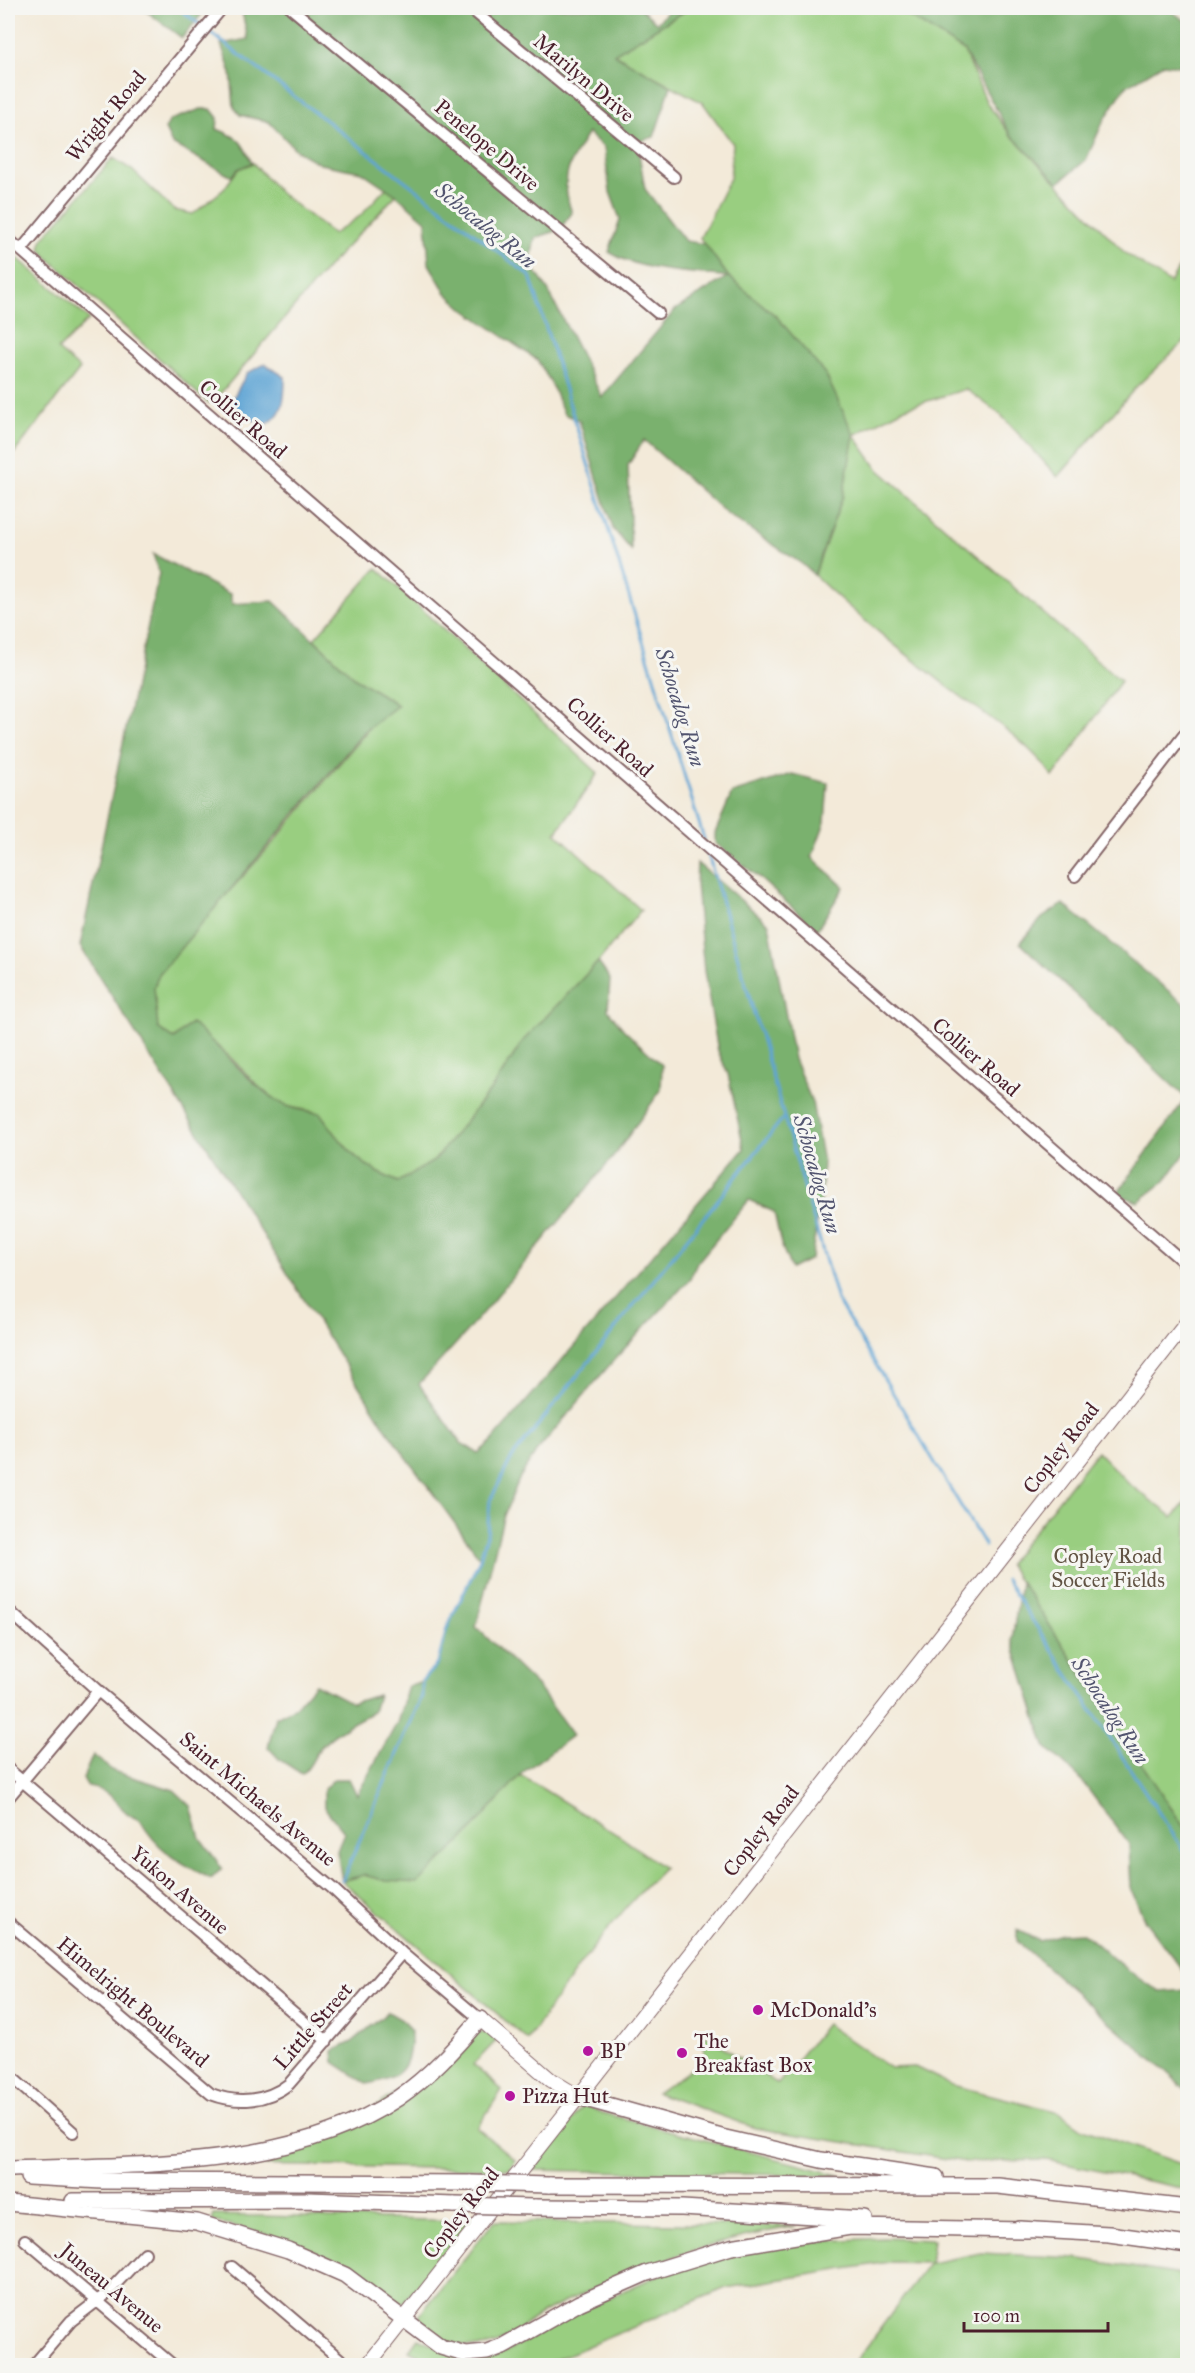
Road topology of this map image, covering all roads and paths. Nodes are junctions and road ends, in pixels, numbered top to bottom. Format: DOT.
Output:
graph roads {
  1 [pos="222,8"];
  2 [pos="291,8"];
  3 [pos="470,8"];
  4 [pos="674,177"];
  5 [pos="8,239"];
  6 [pos="21,250"];
  7 [pos="658,313"];
  8 [pos="1188,730"];
  9 [pos="1075,876"];
  10 [pos="1188,1266"];
  11 [pos="1188,1321"];
  12 [pos="8,1610"];
  13 [pos="98,1691"];
  14 [pos="8,1768"];
  15 [pos="22,1781"];
  16 [pos="8,1798"];
  17 [pos="8,1922"];
  18 [pos="402,1953"];
  19 [pos="480,2019"];
  20 [pos="327,2042"];
  21 [pos="8,2074"];
  22 [pos="579,2097"];
  23 [pos="239,2100"];
  24 [pos="73,2132"];
  25 [pos="8,2169"];
  26 [pos="8,2176"];
  27 [pos="998,2186"];
  28 [pos="8,2202"];
  29 [pos="1188,2208"];
  30 [pos="1029,2230"];
  31 [pos="25,2240"];
  32 [pos="1188,2245"];
  33 [pos="145,2253"];
  34 [pos="232,2267"];
  35 [pos="96,2301"];
  36 [pos="403,2320"];
  37 [pos="33,2366"];
  38 [pos="174,2366"];
  39 [pos="348,2366"];
  40 [pos="367,2366"];
  1 -- 6 [label="street, Wright Road"];
  2 -- 7 [label="street, Penelope Drive"];
  3 -- 4 [label="street, Marilyn Drive"];
  5 -- 6 [label="street, Collier Road"];
  6 -- 10 [label="street, Collier Road"];
  8 -- 9 [label="street"];
  11 -- 22 [label="main road, Copley Road"];
  12 -- 13 [label="street, Saint Michaels Avenue"];
  13 -- 15 [label="street"];
  13 -- 18 [label="street, Saint Michaels Avenue"];
  14 -- 15 [label="street, Yukon Avenue"];
  15 -- 16 [label="street"];
  15 -- 20 [label="street, Yukon Avenue"];
  17 -- 23 [label="street, Himelright Boulevard"];
  18 -- 19 [label="street, Saint Michaels Avenue"];
  18 -- 20 [label="street, Little Street"];
  19 -- 22 [label="main road"];
  19 -- 25 [label="highway"];
  20 -- 23 [label="street, Little Street"];
  21 -- 24 [label="street"];
  22 -- 27 [label="highway"];
  22 -- 36 [label="main road, Copley Road"];
  26 -- 27 [label="highway, bridge"];
  27 -- 29 [label="highway"];
  28 -- 30 [label="highway, bridge"];
  28 -- 36 [label="highway"];
  30 -- 32 [label="highway"];
  30 -- 36 [label="highway"];
  31 -- 35 [label="street, Juneau Avenue"];
  33 -- 35 [label="street"];
  34 -- 39 [label="street"];
  35 -- 37 [label="street"];
  35 -- 38 [label="street, Juneau Avenue"];
  36 -- 40 [label="main road, Copley Road"];
}
